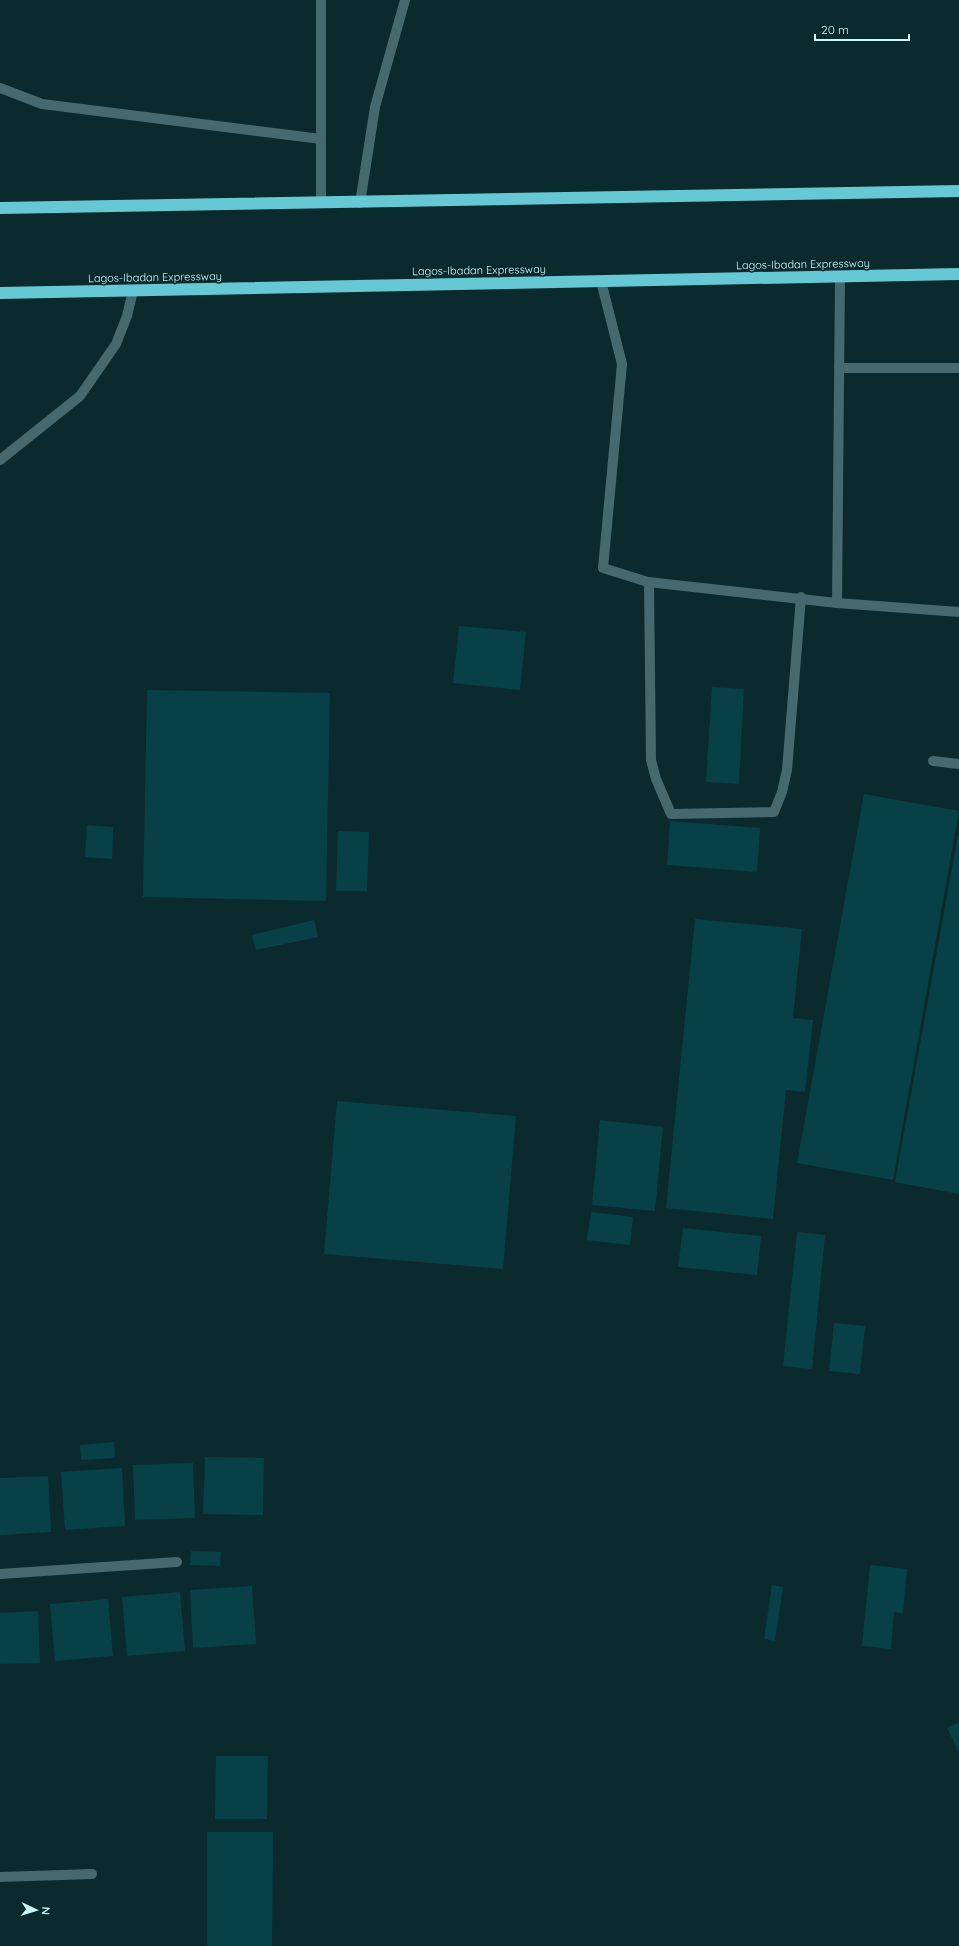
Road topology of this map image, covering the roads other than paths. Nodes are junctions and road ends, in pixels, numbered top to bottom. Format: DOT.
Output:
graph roads {
  1 [pos="321,0"];
  2 [pos="405,0"];
  3 [pos="0,88"];
  4 [pos="321,138"];
  5 [pos="959,191"];
  6 [pos="321,203"];
  7 [pos="360,203"];
  8 [pos="0,208"];
  9 [pos="959,274"];
  10 [pos="840,276"];
  11 [pos="600,281"];
  12 [pos="133,291"];
  13 [pos="0,293"];
  14 [pos="839,368"];
  15 [pos="959,368"];
  16 [pos="1,458"];
  17 [pos="649,582"];
  18 [pos="801,598"];
  19 [pos="837,603"];
  20 [pos="959,612"];
  21 [pos="933,761"];
  22 [pos="959,764"];
  23 [pos="176,1562"];
  24 [pos="0,1574"];
  25 [pos="92,1874"];
  26 [pos="0,1877"];
  1 -- 4 [label="street"];
  2 -- 7 [label="street"];
  3 -- 4 [label="street"];
  4 -- 6 [label="street"];
  5 -- 7 [label="highway"];
  6 -- 7 [label="highway"];
  6 -- 8 [label="highway"];
  9 -- 10 [label="highway, Lagos-Ibadan Expressway"];
  10 -- 11 [label="highway, Lagos-Ibadan Expressway"];
  10 -- 14 [label="street"];
  11 -- 12 [label="highway, Lagos-Ibadan Expressway"];
  11 -- 17 [label="street"];
  12 -- 13 [label="highway, Lagos-Ibadan Expressway"];
  12 -- 16 [label="street"];
  14 -- 15 [label="street"];
  14 -- 19 [label="street"];
  17 -- 18 [label="street"];
  17 -- 18 [label="street"];
  18 -- 19 [label="street"];
  19 -- 20 [label="street"];
  21 -- 22 [label="street"];
  23 -- 24 [label="street"];
  25 -- 26 [label="street"];
}
